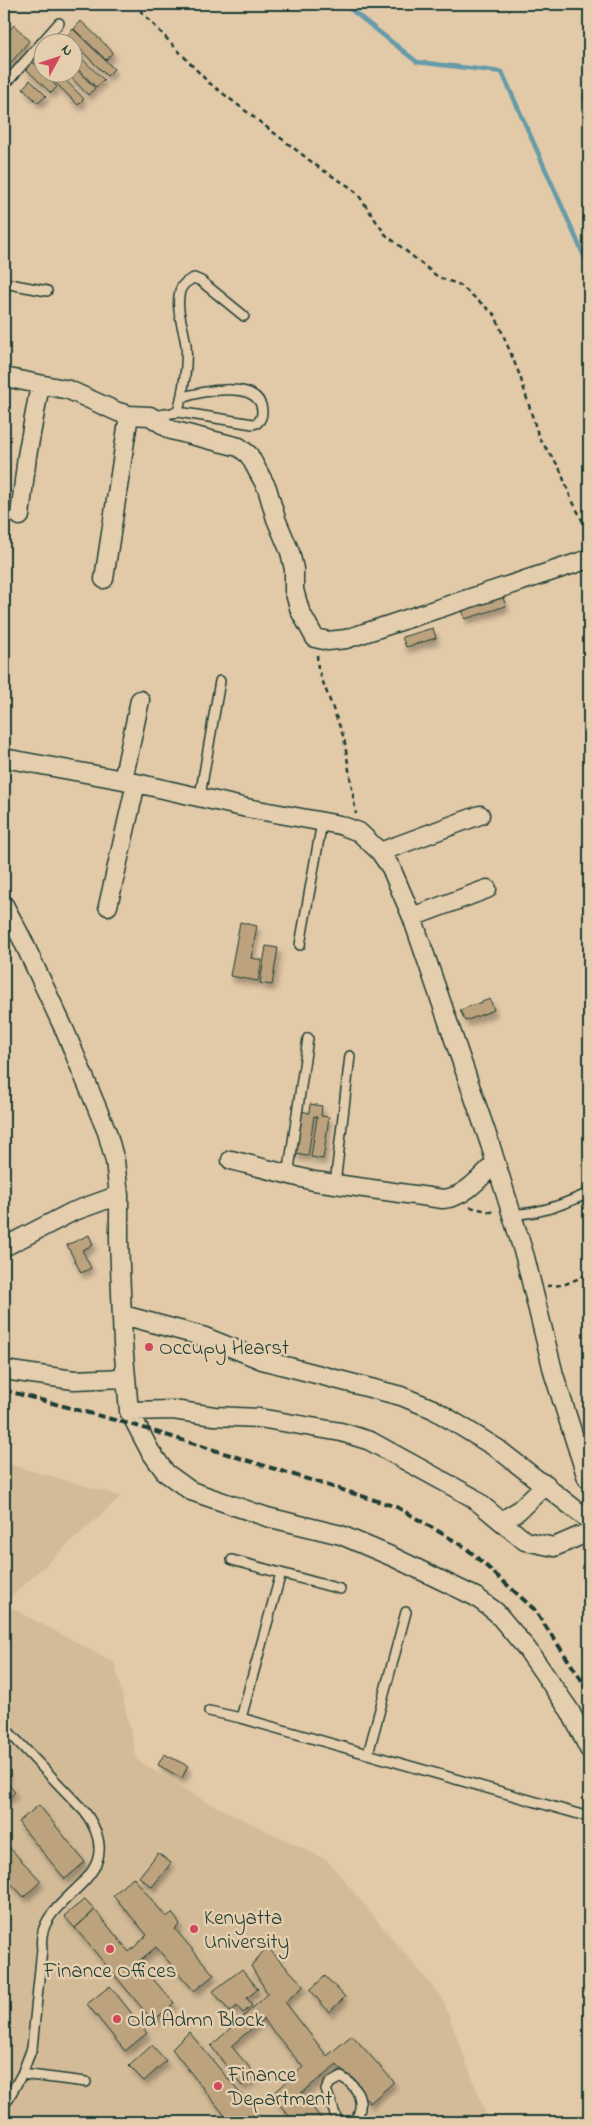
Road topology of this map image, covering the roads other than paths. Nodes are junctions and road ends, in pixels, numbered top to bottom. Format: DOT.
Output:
graph roads {
  1 [pos="59,23"];
  2 [pos="4,82"];
  3 [pos="4,283"];
  4 [pos="47,291"];
  5 [pos="244,316"];
  6 [pos="4,377"];
  7 [pos="40,385"];
  8 [pos="181,398"];
  9 [pos="178,412"];
  10 [pos="129,415"];
  11 [pos="150,416"];
  12 [pos="20,516"];
  13 [pos="589,559"];
  14 [pos="104,579"];
  15 [pos="220,681"];
  16 [pos="140,700"];
  17 [pos="4,758"];
  18 [pos="129,782"];
  19 [pos="200,796"];
  20 [pos="480,815"];
  21 [pos="322,822"];
  22 [pos="380,852"];
  23 [pos="487,889"];
  24 [pos="4,906"];
  25 [pos="108,906"];
  26 [pos="412,917"];
  27 [pos="300,945"];
  28 [pos="308,1038"];
  29 [pos="350,1056"];
  30 [pos="230,1160"];
  31 [pos="495,1163"];
  32 [pos="288,1176"];
  33 [pos="335,1184"];
  34 [pos="589,1193"];
  35 [pos="119,1195"];
  36 [pos="510,1214"];
  37 [pos="4,1247"];
  38 [pos="123,1315"];
  39 [pos="4,1370"];
  40 [pos="126,1378"];
  41 [pos="129,1411"];
  42 [pos="587,1478"];
  43 [pos="546,1484"];
  44 [pos="589,1520"];
  45 [pos="502,1521"];
  46 [pos="589,1532"];
  47 [pos="232,1560"];
  48 [pos="281,1573"];
  49 [pos="340,1588"];
  50 [pos="406,1612"];
  51 [pos="209,1711"];
  52 [pos="241,1718"];
  53 [pos="4,1726"];
  54 [pos="589,1750"];
  55 [pos="368,1754"];
  56 [pos="589,1817"];
  57 [pos="22,2074"];
  58 [pos="86,2082"];
  59 [pos="4,2106"];
  60 [pos="338,2122"];
  61 [pos="354,2122"];
  1 -- 2 [label="lane"];
  3 -- 4 [label="lane"];
  5 -- 8 [label="lane"];
  6 -- 7 [label="street"];
  7 -- 10 [label="street"];
  7 -- 12 [label="street"];
  8 -- 9 [label="lane"];
  8 -- 9 [label="lane"];
  9 -- 11 [label="lane"];
  10 -- 11 [label="street"];
  10 -- 14 [label="street"];
  11 -- 13 [label="street"];
  15 -- 19 [label="lane"];
  16 -- 18 [label="street"];
  17 -- 18 [label="street"];
  18 -- 19 [label="street"];
  18 -- 25 [label="street"];
  19 -- 21 [label="street"];
  20 -- 22 [label="street"];
  21 -- 22 [label="street"];
  21 -- 27 [label="lane"];
  22 -- 26 [label="street"];
  23 -- 26 [label="street"];
  24 -- 35 [label="street"];
  26 -- 31 [label="street"];
  28 -- 32 [label="lane"];
  29 -- 33 [label="lane"];
  30 -- 32 [label="street"];
  31 -- 33 [label="street"];
  31 -- 36 [label="street"];
  32 -- 33 [label="street"];
  34 -- 36 [label="lane"];
  35 -- 37 [label="street"];
  35 -- 38 [label="street"];
  36 -- 42 [label="street"];
  38 -- 40 [label="street"];
  38 -- 43 [label="street"];
  39 -- 40 [label="street"];
  40 -- 41 [label="street"];
  41 -- 45 [label="street"];
  41 -- 54 [label="street"];
  43 -- 44 [label="street"];
  43 -- 45 [label="street"];
  45 -- 46 [label="street"];
  47 -- 48 [label="lane"];
  48 -- 49 [label="lane"];
  48 -- 52 [label="lane"];
  50 -- 55 [label="lane"];
  51 -- 52 [label="lane"];
  52 -- 55 [label="lane"];
  53 -- 57 [label="lane"];
  55 -- 56 [label="lane"];
  57 -- 58 [label="lane"];
  57 -- 59 [label="lane"];
  60 -- 61 [label="lane"];
}
